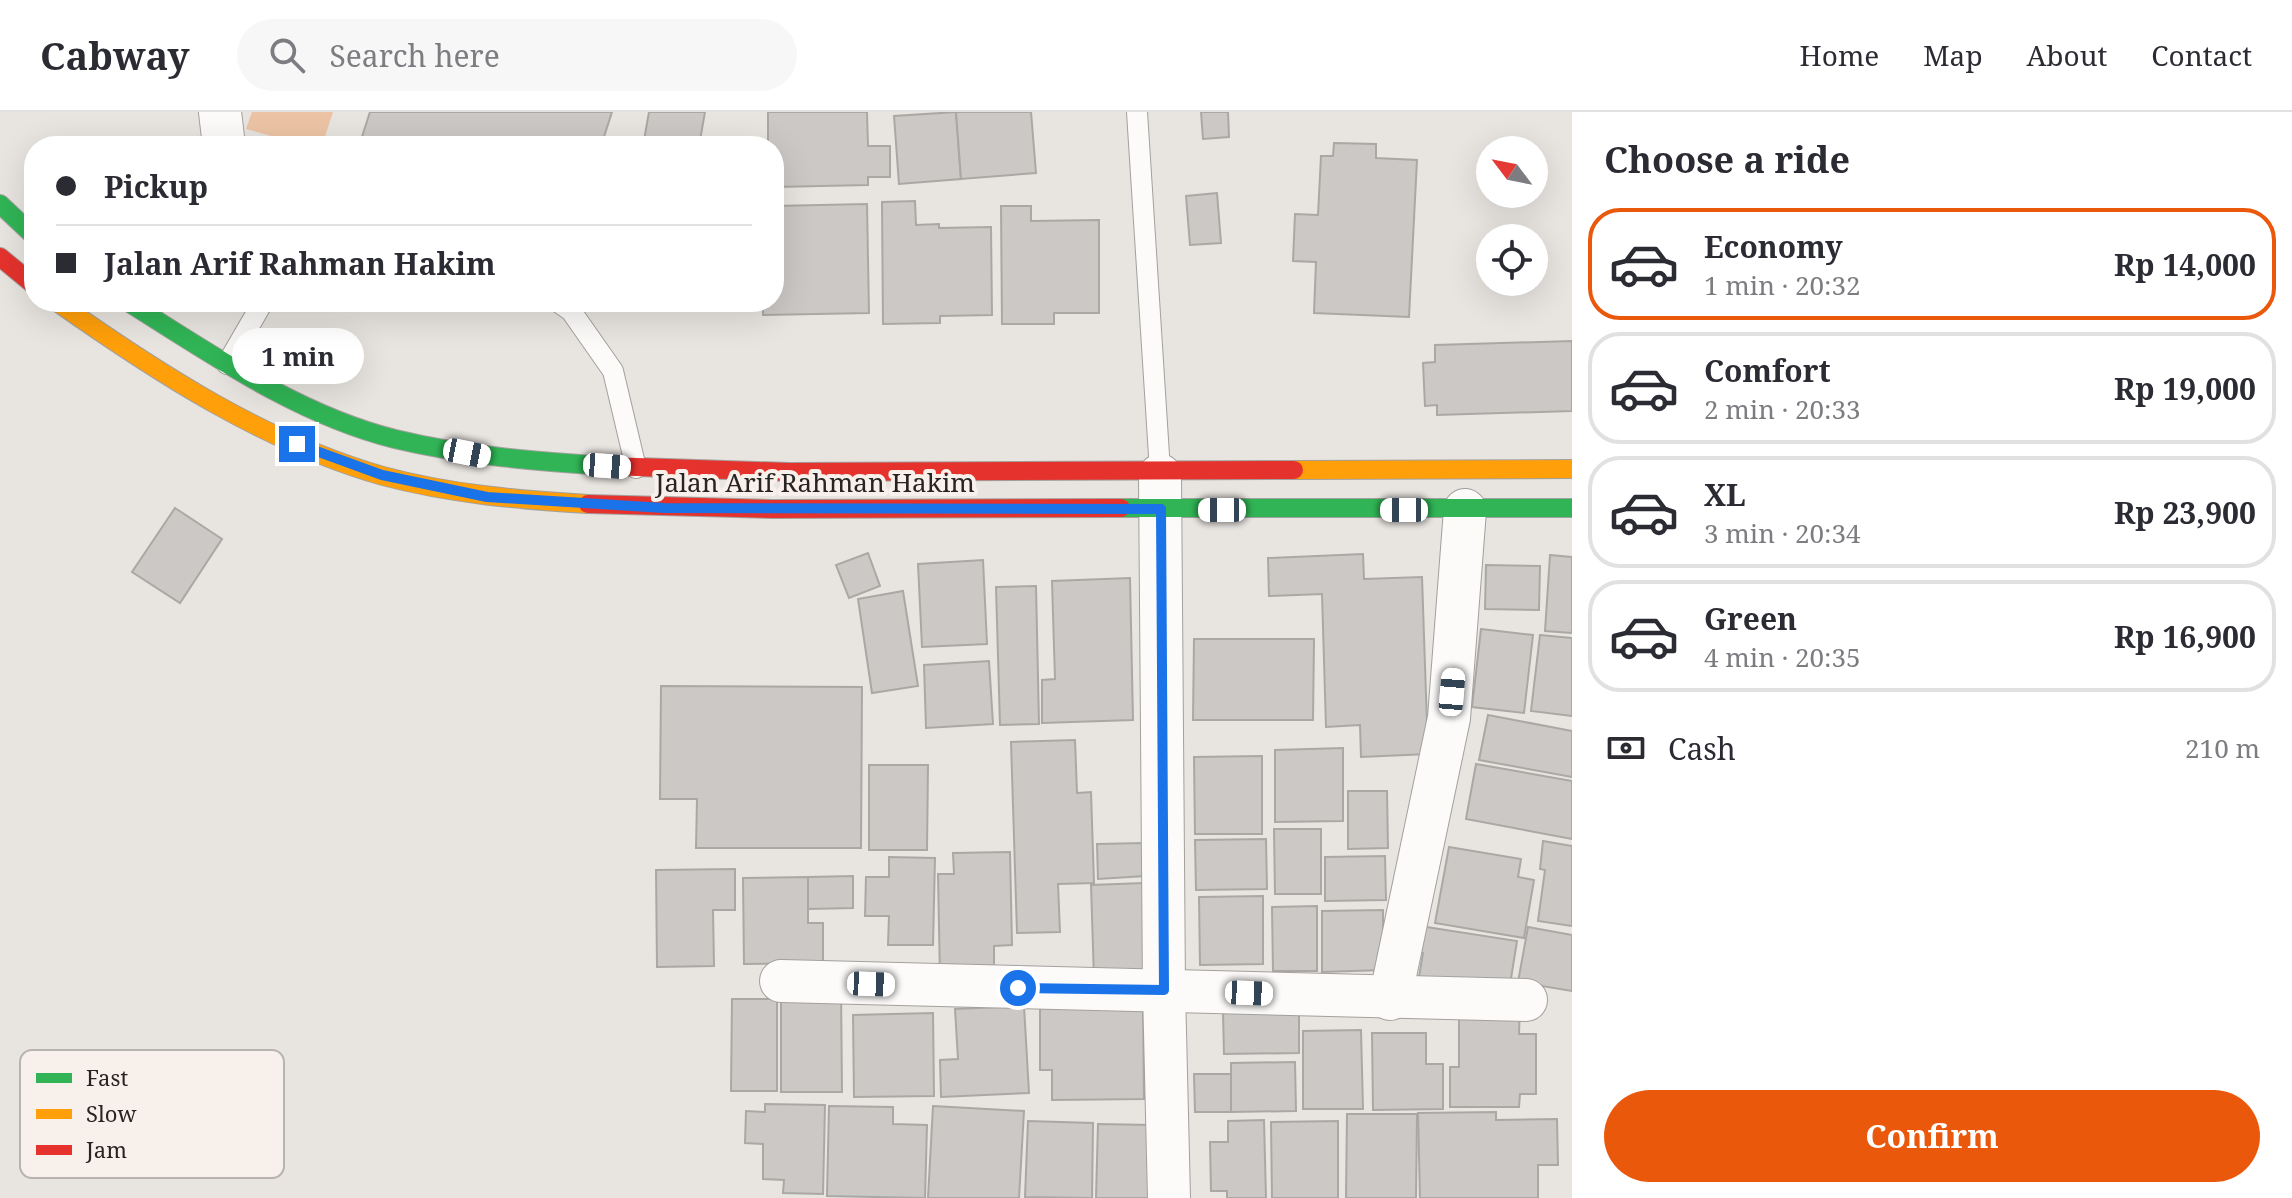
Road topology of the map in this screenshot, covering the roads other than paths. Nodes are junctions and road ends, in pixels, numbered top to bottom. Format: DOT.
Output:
graph roads {
  1 [pos="220,112"];
  2 [pos="1137,112"];
  3 [pos="223,136"];
  4 [pos="0,204"];
  5 [pos="24,227"];
  6 [pos="0,257"];
  7 [pos="24,277"];
  8 [pos="71,312"];
  9 [pos="157,312"];
  10 [pos="257,312"];
  11 [pos="572,312"];
  12 [pos="227,364"];
  13 [pos="636,468"];
  14 [pos="1572,469"];
  15 [pos="1161,490"];
  16 [pos="1572,508"];
  17 [pos="1465,510"];
  18 [pos="781,981"];
  19 [pos="1164,990"];
  20 [pos="1390,999"];
  21 [pos="1526,1000"];
  22 [pos="1169,1198"];
  1 -- 3 [label="street"];
  2 -- 15 [label="lane"];
  4 -- 5 [label="main road"];
  6 -- 7 [label="main road"];
  8 -- 15 [label="main road, Jalan Arif Rahman Hakim"];
  9 -- 12 [label="main road, Jalan Arif Rahman Hakim"];
  10 -- 12 [label="lane"];
  11 -- 13 [label="lane"];
  12 -- 13 [label="main road, Jalan Arif Rahman Hakim"];
  13 -- 15 [label="main road, Jalan Arif Rahman Hakim"];
  14 -- 15 [label="main road, Jalan Arif Rahman Hakim"];
  15 -- 17 [label="main road, Jalan Arif Rahman Hakim"];
  15 -- 19 [label="street"];
  16 -- 17 [label="main road, Jalan Arif Rahman Hakim"];
  17 -- 20 [label="street"];
  18 -- 19 [label="street"];
  19 -- 20 [label="street"];
  19 -- 22 [label="street"];
  20 -- 21 [label="street"];
}
